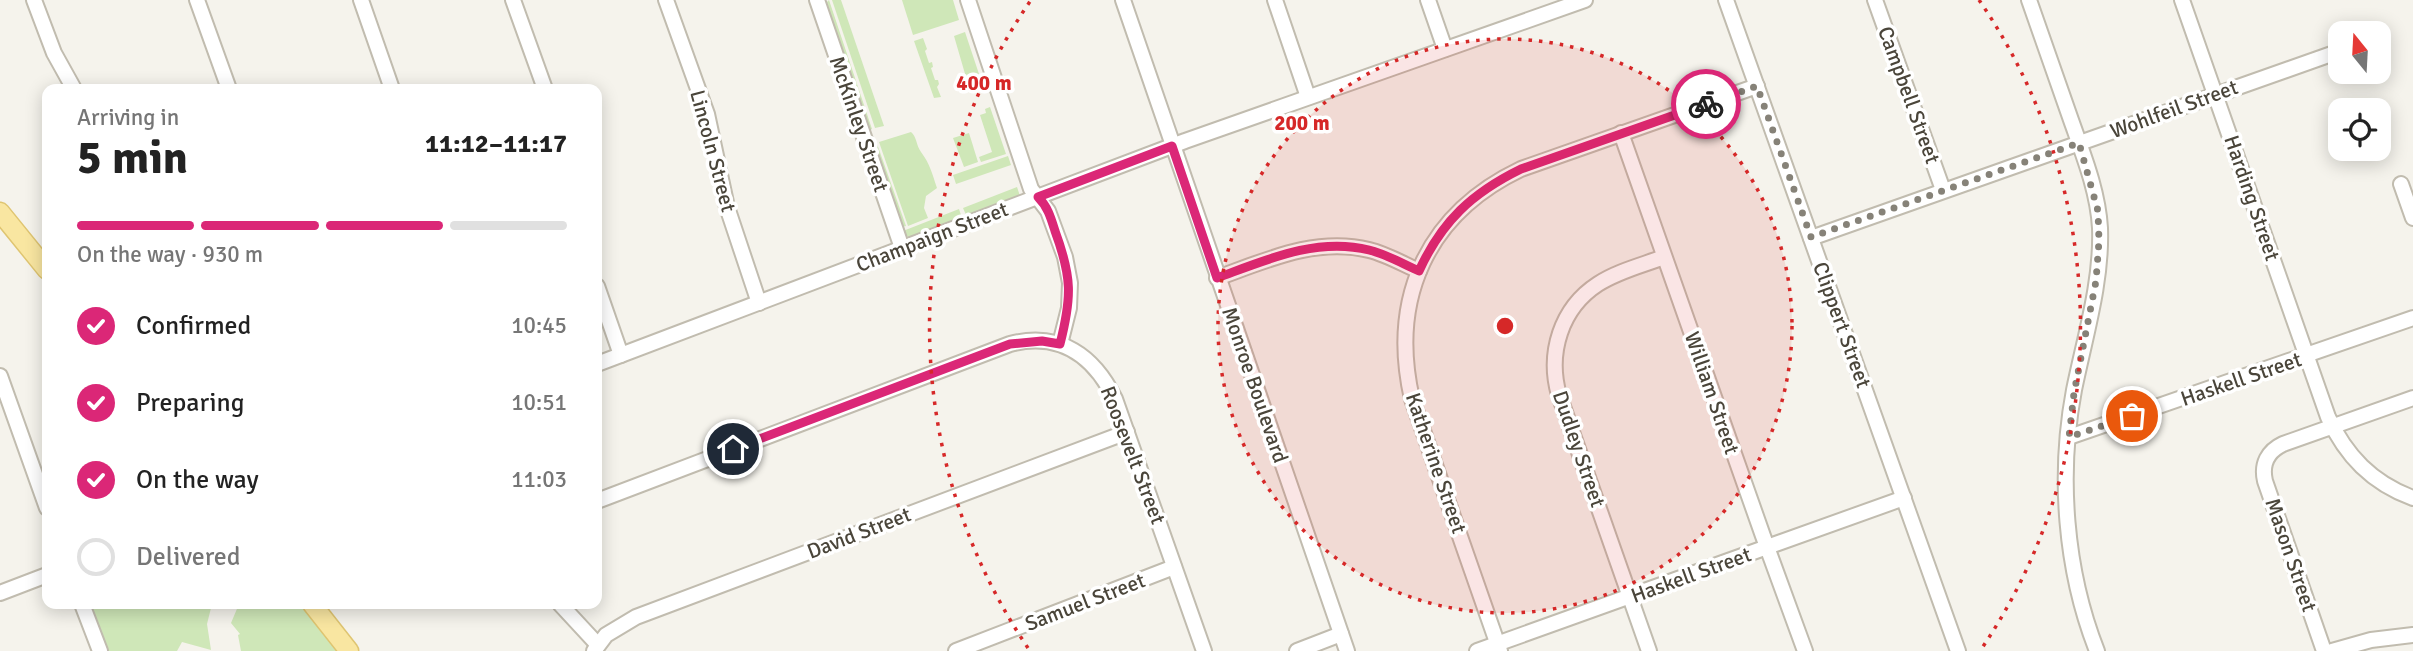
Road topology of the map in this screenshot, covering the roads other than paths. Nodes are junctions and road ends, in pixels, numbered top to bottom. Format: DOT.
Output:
graph roads {
  1 [pos="34,0"];
  2 [pos="197,0"];
  3 [pos="361,0"];
  4 [pos="513,0"];
  5 [pos="667,0"];
  6 [pos="817,0"];
  7 [pos="968,0"];
  8 [pos="1123,0"];
  9 [pos="1275,0"];
  10 [pos="1428,0"];
  11 [pos="1583,0"];
  12 [pos="1726,0"];
  13 [pos="1875,0"];
  14 [pos="2029,0"];
  15 [pos="2182,0"];
  16 [pos="1445,49"];
  17 [pos="2328,55"];
  18 [pos="71,84"];
  19 [pos="227,84"];
  20 [pos="390,84"];
  21 [pos="543,84"];
  22 [pos="1757,86"];
  23 [pos="2216,94"];
  24 [pos="1308,97"];
  25 [pos="1621,133"];
  26 [pos="2079,143"];
  27 [pos="1172,146"];
  28 [pos="2401,184"];
  29 [pos="1943,190"];
  30 [pos="1038,197"];
  31 [pos="0,212"];
  32 [pos="2413,218"];
  33 [pos="1811,237"];
  34 [pos="902,248"];
  35 [pos="1664,257"];
  36 [pos="42,264"];
  37 [pos="1419,271"];
  38 [pos="1217,278"];
  39 [pos="602,300"];
  40 [pos="759,303"];
  41 [pos="2413,318"];
  42 [pos="1060,344"];
  43 [pos="621,355"];
  44 [pos="2306,356"];
  45 [pos="602,362"];
  46 [pos="0,376"];
  47 [pos="2413,398"];
  48 [pos="2332,426"];
  49 [pos="1127,432"];
  50 [pos="2069,437"];
  51 [pos="42,494"];
  52 [pos="1904,498"];
  53 [pos="2413,498"];
  54 [pos="602,499"];
  55 [pos="1767,548"];
  56 [pos="1174,567"];
  57 [pos="42,577"];
  58 [pos="0,593"];
  59 [pos="1630,597"];
  60 [pos="84,609"];
  61 [pos="316,609"];
  62 [pos="564,609"];
  63 [pos="1341,634"];
  64 [pos="2413,635"];
  65 [pos="1499,647"];
  66 [pos="596,648"];
  67 [pos="100,651"];
  68 [pos="349,651"];
  69 [pos="956,651"];
  70 [pos="1203,651"];
  71 [pos="1297,651"];
  72 [pos="1347,651"];
  73 [pos="1477,651"];
  74 [pos="1649,651"];
  75 [pos="1805,651"];
  76 [pos="1958,651"];
  77 [pos="2097,651"];
  78 [pos="2324,651"];
  79 [pos="2332,651"];
  1 -- 18 [label="street"];
  2 -- 19 [label="street"];
  3 -- 20 [label="street"];
  4 -- 21 [label="street"];
  5 -- 40 [label="street, Lincoln Street"];
  6 -- 34 [label="street, McKinley Street"];
  7 -- 30 [label="street"];
  8 -- 27 [label="street, Monroe Boulevard"];
  9 -- 24 [label="street"];
  10 -- 16 [label="street"];
  11 -- 16 [label="street, Champaign Street"];
  12 -- 22 [label="street, Clippert Street"];
  13 -- 29 [label="street, Campbell Street"];
  14 -- 26 [label="street"];
  15 -- 23 [label="street, Harding Street"];
  16 -- 24 [label="street, Champaign Street"];
  17 -- 23 [label="street, Wohlfeil Street"];
  22 -- 25 [label="street"];
  22 -- 33 [label="street, Clippert Street"];
  23 -- 26 [label="street, Wohlfeil Street"];
  23 -- 44 [label="street, Harding Street"];
  24 -- 27 [label="street, Champaign Street"];
  25 -- 35 [label="street, William Street"];
  25 -- 37 [label="street"];
  26 -- 29 [label="street, Wohlfeil Street"];
  26 -- 50 [label="street"];
  27 -- 30 [label="street, Champaign Street"];
  27 -- 38 [label="street, Monroe Boulevard"];
  28 -- 32 [label="street"];
  29 -- 33 [label="street, Wohlfeil Street"];
  30 -- 34 [label="street, Champaign Street"];
  30 -- 42 [label="street"];
  31 -- 36 [label="main road"];
  33 -- 52 [label="street, Clippert Street"];
  34 -- 40 [label="street, Champaign Street"];
  35 -- 55 [label="street, William Street"];
  35 -- 59 [label="street, Dudley Street"];
  37 -- 38 [label="street"];
  37 -- 65 [label="street, Katherine Street"];
  38 -- 63 [label="street, Monroe Boulevard"];
  39 -- 43 [label="street"];
  40 -- 43 [label="street, Champaign Street"];
  41 -- 44 [label="street, Haskell Street"];
  42 -- 49 [label="street, Roosevelt Street"];
  42 -- 54 [label="street"];
  43 -- 45 [label="street, Champaign Street"];
  44 -- 48 [label="street, Harding Street"];
  44 -- 50 [label="street, Haskell Street"];
  46 -- 51 [label="street"];
  47 -- 48 [label="street"];
  48 -- 53 [label="street, Harding Street"];
  48 -- 78 [label="street, Mason Street"];
  49 -- 56 [label="street, Roosevelt Street"];
  49 -- 66 [label="street, David Street"];
  50 -- 77 [label="street"];
  52 -- 55 [label="street, Haskell Street"];
  52 -- 76 [label="street, Clippert Street"];
  55 -- 59 [label="street, Haskell Street"];
  55 -- 75 [label="street, William Street"];
  56 -- 69 [label="street, Samuel Street"];
  56 -- 70 [label="street, Roosevelt Street"];
  57 -- 58 [label="street"];
  59 -- 65 [label="street, Haskell Street"];
  59 -- 74 [label="street, Dudley Street"];
  60 -- 67 [label="street"];
  61 -- 68 [label="main road"];
  62 -- 66 [label="street"];
  63 -- 71 [label="street"];
  63 -- 72 [label="street, Monroe Boulevard"];
  64 -- 79 [label="street"];
  65 -- 73 [label="street, Haskell Street"];
}
